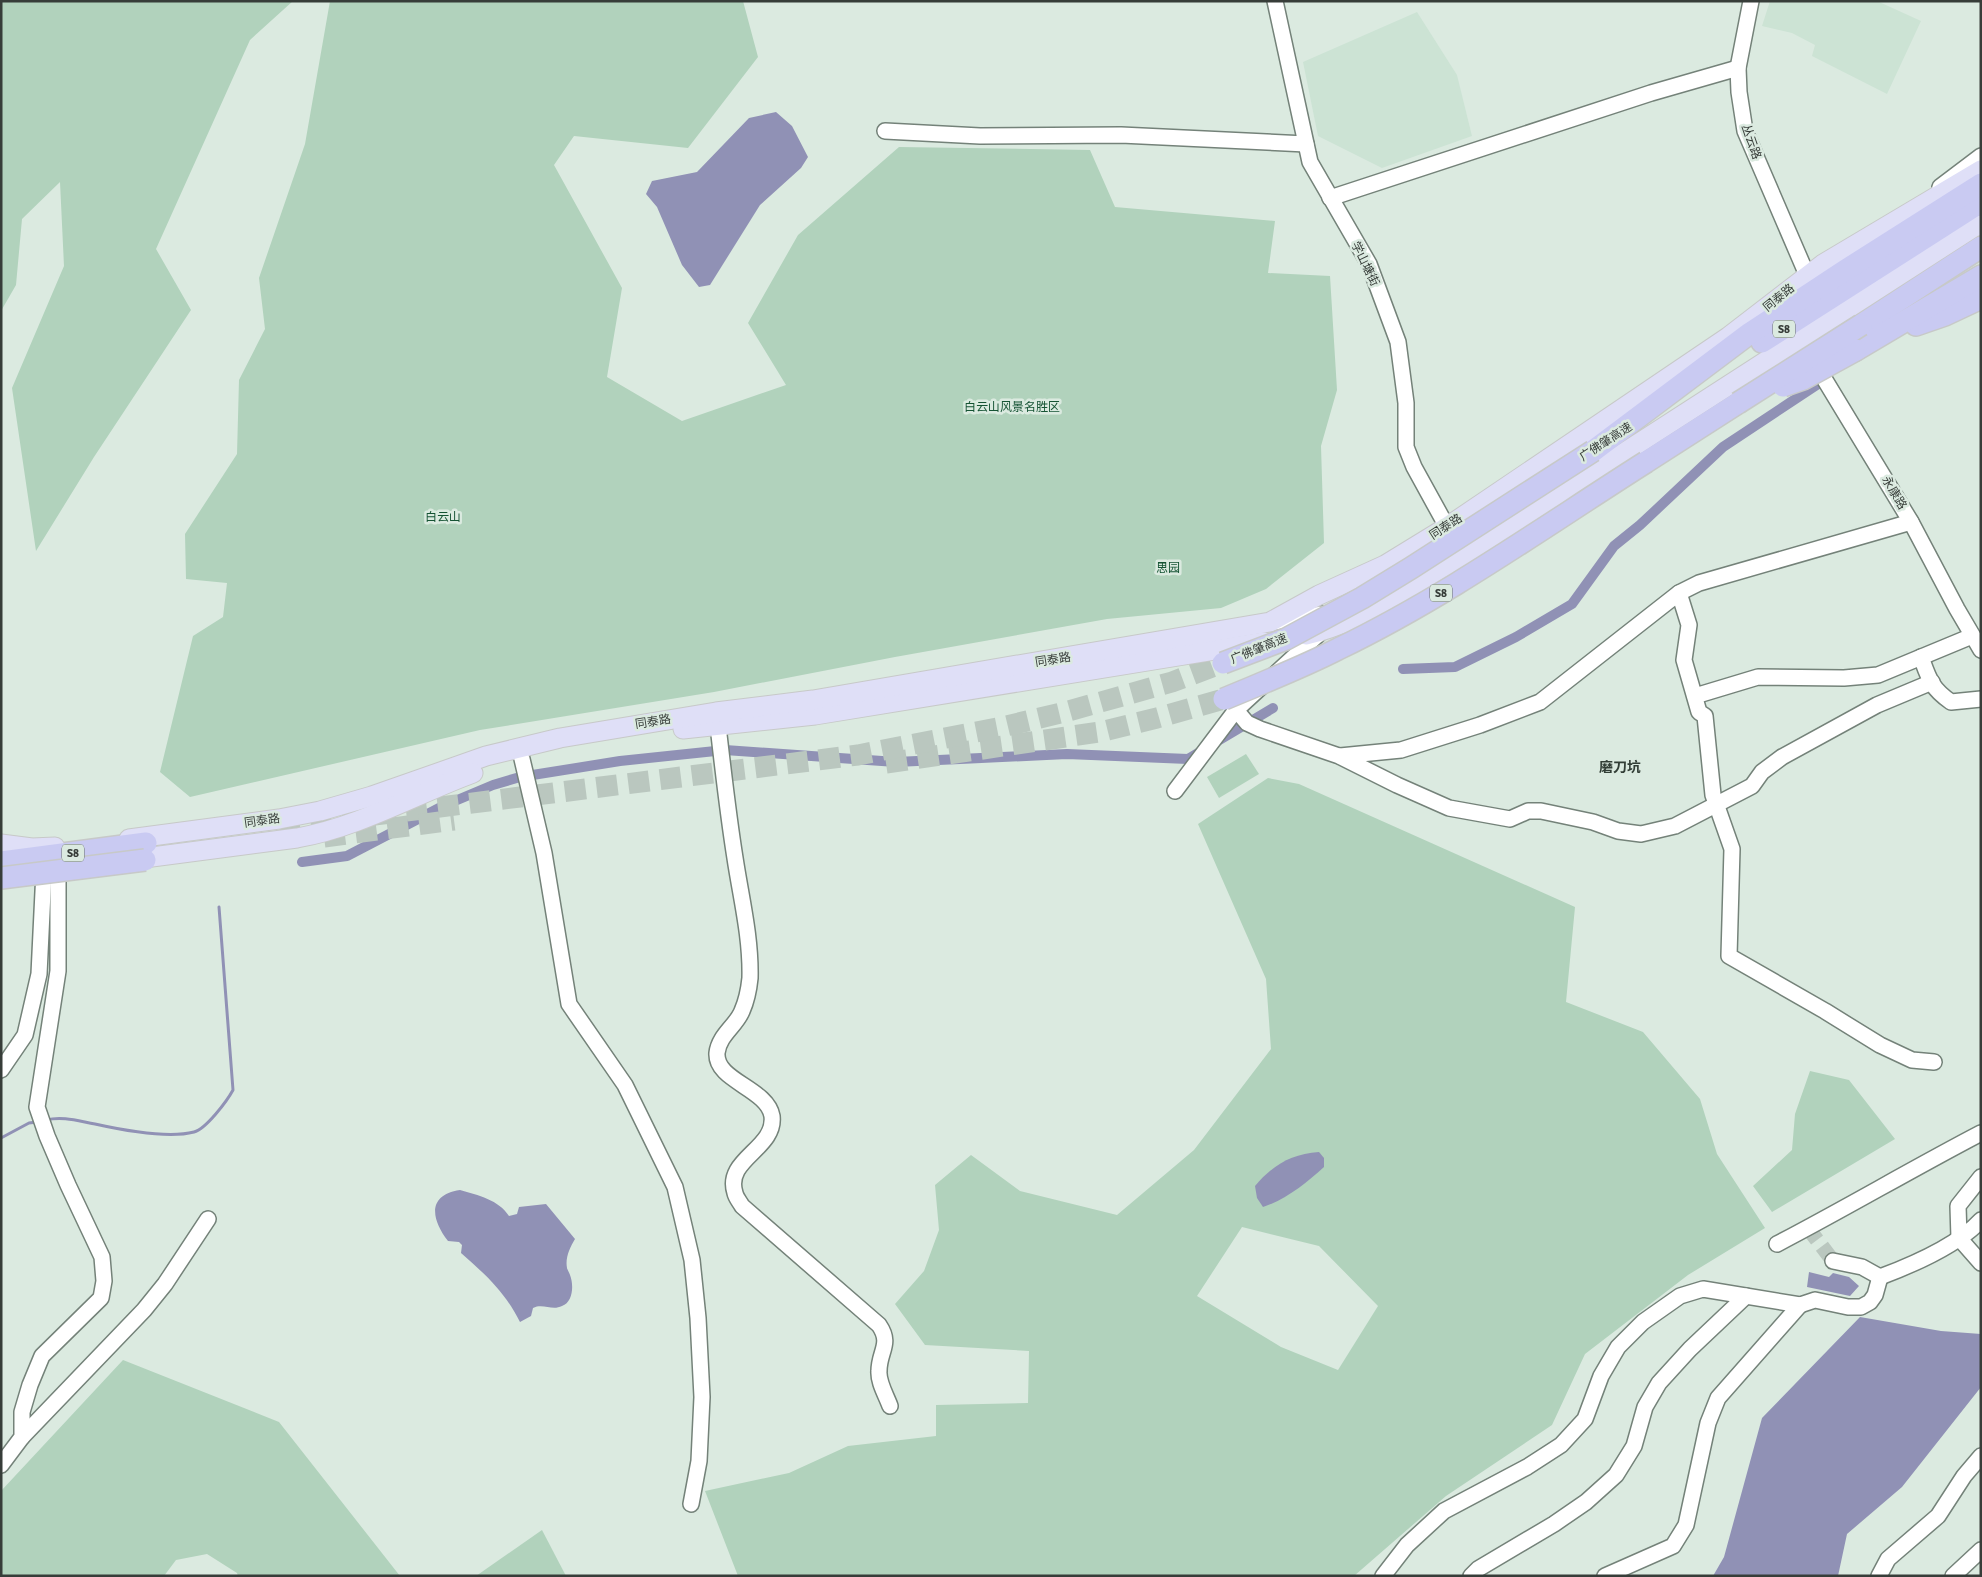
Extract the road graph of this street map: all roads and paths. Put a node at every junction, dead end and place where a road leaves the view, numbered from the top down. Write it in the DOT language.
graph roads {
  1 [pos="1275,1"];
  2 [pos="1751,1"];
  3 [pos="1738,68"];
  4 [pos="886,131"];
  5 [pos="1306,144"];
  6 [pos="1981,156"];
  7 [pos="1981,170"];
  8 [pos="1981,184"];
  9 [pos="1330,198"];
  10 [pos="1981,202"];
  11 [pos="1916,210"];
  12 [pos="1979,231"];
  13 [pos="1807,275"];
  14 [pos="1981,276"];
  15 [pos="1981,298"];
  16 [pos="1801,339"];
  17 [pos="1856,350"];
  18 [pos="1738,403"];
  19 [pos="1592,450"];
  20 [pos="1541,464"];
  21 [pos="1911,522"];
  22 [pos="1447,527"];
  23 [pos="1679,594"];
  24 [pos="1312,599"];
  25 [pos="1270,622"];
  26 [pos="1322,631"];
  27 [pos="1972,636"];
  28 [pos="1277,640"];
  29 [pos="1981,650"];
  30 [pos="1921,657"];
  31 [pos="1223,663"];
  32 [pos="1932,682"];
  33 [pos="1695,696"];
  34 [pos="1981,699"];
  35 [pos="1230,705"];
  36 [pos="718,726"];
  37 [pos="1339,756"];
  38 [pos="522,759"];
  39 [pos="1176,791"];
  40 [pos="1715,804"];
  41 [pos="1,844"];
  42 [pos="1,864"];
  43 [pos="51,870"];
  44 [pos="1,878"];
  45 [pos="1934,1062"];
  46 [pos="1,1070"];
  47 [pos="1981,1133"];
  48 [pos="1981,1176"];
  49 [pos="208,1219"];
  50 [pos="1981,1220"];
  51 [pos="1959,1238"];
  52 [pos="1777,1244"];
  53 [pos="1833,1261"];
  54 [pos="1981,1263"];
  55 [pos="1880,1277"];
  56 [pos="1746,1296"];
  57 [pos="1800,1305"];
  58 [pos="890,1406"];
  59 [pos="22,1437"];
  60 [pos="1981,1456"];
  61 [pos="1,1465"];
  62 [pos="691,1504"];
  63 [pos="1981,1550"];
  64 [pos="1383,1576"];
  65 [pos="1471,1576"];
  66 [pos="1605,1576"];
  67 [pos="1879,1576"];
  68 [pos="1953,1576"];
  1 -- 5 [label="street, 学山塘街"];
  2 -- 3 [label="street, 丛云路"];
  3 -- 9 [label="street"];
  3 -- 13 [label="street, 丛云路"];
  4 -- 5 [label="street"];
  5 -- 9 [label="street, 学山塘街"];
  6 -- 11 [label="street, 同泰路"];
  7 -- 11 [label="main road"];
  8 -- 19 [label="highway"];
  9 -- 22 [label="street, 学山塘街"];
  10 -- 19 [label="highway, 广佛肇高速 / S8"];
  11 -- 13 [label="main road, 同泰路"];
  12 -- 16 [label="main road, 同泰路"];
  12 -- 18 [label="highway, S8, bridge"];
  13 -- 20 [label="main road, 同泰路"];
  14 -- 17 [label="highway"];
  15 -- 17 [label="highway"];
  16 -- 21 [label="street, 永康路"];
  16 -- 26 [label="main road, 同泰路"];
  17 -- 18 [label="highway, bridge"];
  18 -- 35 [label="highway, S8, bridge"];
  19 -- 28 [label="highway, 广佛肇高速 / S8, bridge"];
  20 -- 22 [label="main road, 同泰路"];
  20 -- 25 [label="street"];
  21 -- 23 [label="street"];
  21 -- 27 [label="street, 永康路"];
  22 -- 24 [label="main road, 同泰路"];
  23 -- 33 [label="street"];
  23 -- 37 [label="street"];
  24 -- 25 [label="main road, 同泰路"];
  24 -- 26 [label="main road"];
  25 -- 28 [label="street"];
  25 -- 41 [label="main road, 同泰路"];
  26 -- 28 [label="main road, 同泰路"];
  26 -- 35 [label="street"];
  27 -- 29 [label="street, 永康路"];
  27 -- 30 [label="street"];
  28 -- 31 [label="highway, 广佛肇高速 / S8, bridge"];
  28 -- 36 [label="main road, 同泰路"];
  30 -- 32 [label="street"];
  30 -- 33 [label="street"];
  32 -- 34 [label="street"];
  32 -- 40 [label="street"];
  33 -- 40 [label="street"];
  35 -- 37 [label="street"];
  35 -- 39 [label="street"];
  36 -- 38 [label="main road, 同泰路"];
  36 -- 58 [label="street"];
  37 -- 40 [label="street"];
  38 -- 43 [label="main road, 同泰路"];
  38 -- 62 [label="street"];
  40 -- 45 [label="street"];
  42 -- 43 [label="main road, 同泰路"];
  42 -- 44 [label="highway, S8, bridge"];
  43 -- 46 [label="street"];
  43 -- 59 [label="street"];
  47 -- 52 [label="street"];
  48 -- 51 [label="street"];
  49 -- 59 [label="street"];
  50 -- 51 [label="street"];
  51 -- 54 [label="street"];
  51 -- 55 [label="street"];
  53 -- 55 [label="street"];
  55 -- 57 [label="street"];
  56 -- 57 [label="street"];
  56 -- 64 [label="street"];
  56 -- 65 [label="street"];
  57 -- 66 [label="street"];
  59 -- 61 [label="street"];
  60 -- 67 [label="street"];
  63 -- 68 [label="street"];
}
